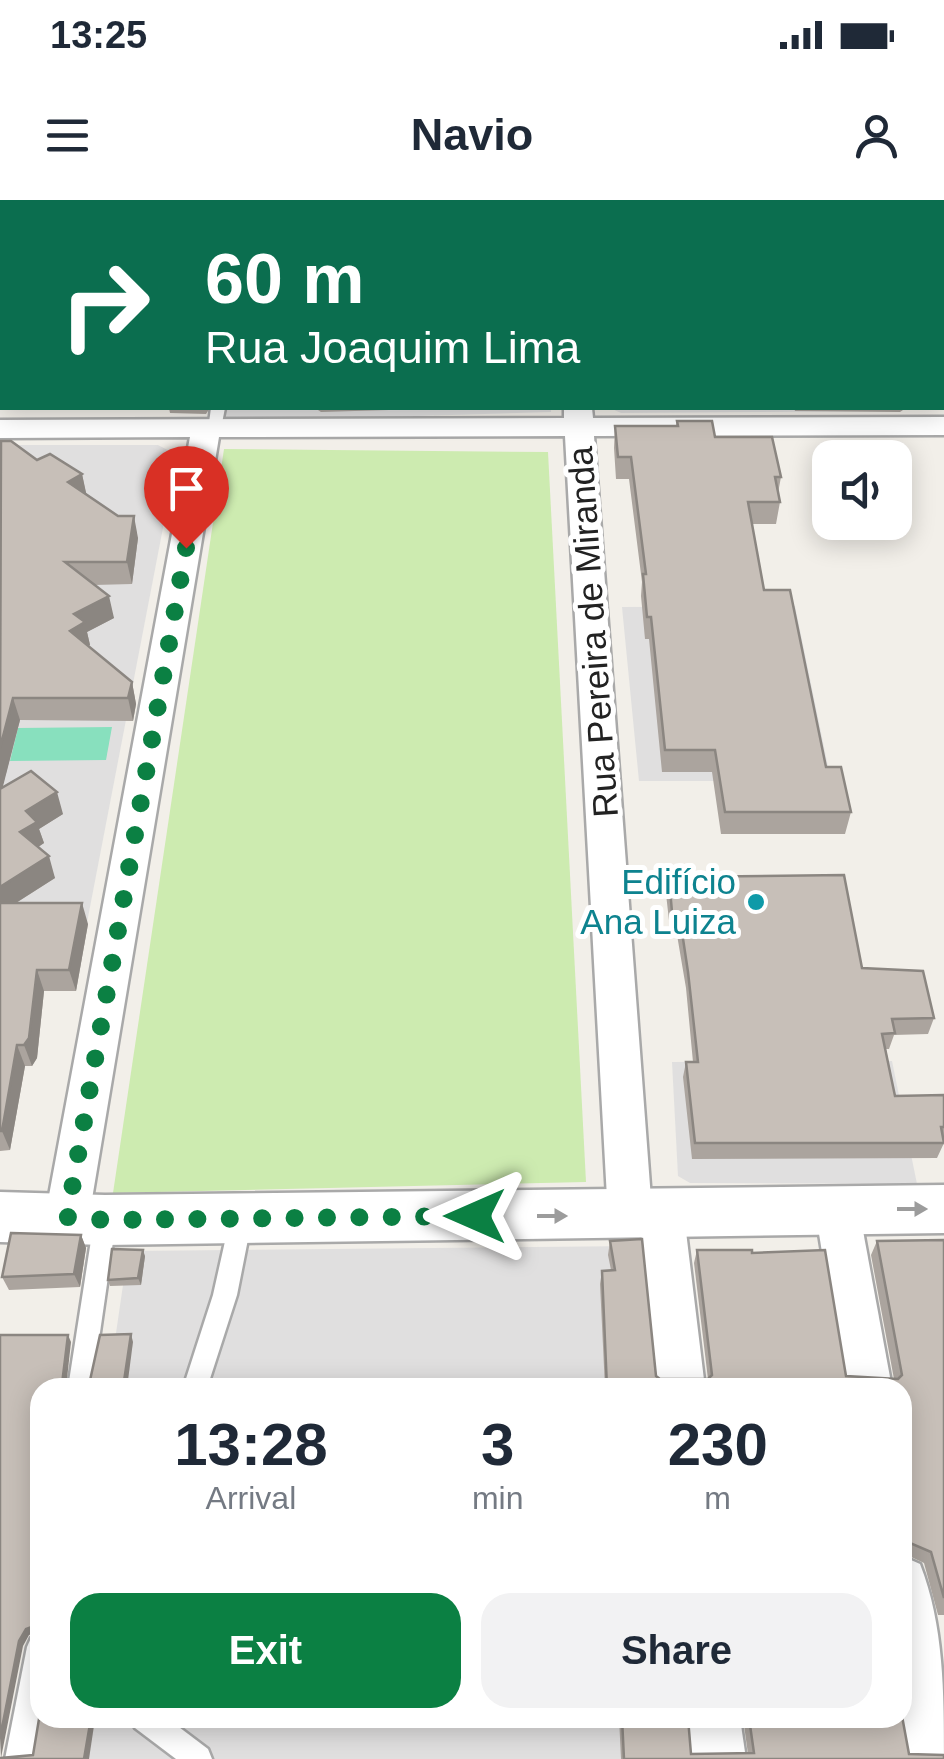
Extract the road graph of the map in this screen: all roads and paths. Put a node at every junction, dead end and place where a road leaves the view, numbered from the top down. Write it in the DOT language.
graph roads {
  1 [pos="578,417"];
  2 [pos="213,422"];
  3 [pos="944,426"];
  4 [pos="0,429"];
  5 [pos="836,1209"];
  6 [pos="944,1210"];
  7 [pos="646,1216"];
  8 [pos="0,1217"];
  9 [pos="241,1217"];
  10 [pos="86,1219"];
  11 [pos="80,1378"];
  12 [pos="197,1378"];
  13 [pos="679,1378"];
  14 [pos="866,1378"];
  15 [pos="912,1633"];
  16 [pos="922,1684"];
  17 [pos="30,1701"];
  18 [pos="158,1728"];
  19 [pos="714,1728"];
  20 [pos="19,1759"];
  21 [pos="198,1759"];
  22 [pos="718,1759"];
  23 [pos="932,1759"];
  1 -- 2 [label="street"];
  1 -- 3 [label="street"];
  1 -- 7 [label="street, Rua Pereira de Miranda"];
  2 -- 4 [label="street"];
  2 -- 10 [label="street"];
  5 -- 6 [label="street, one-way"];
  5 -- 7 [label="street"];
  5 -- 14 [label="street"];
  9 -- 7 [label="street, one-way"];
  7 -- 13 [label="street, Rua Pereira de Miranda"];
  8 -- 10 [label="street"];
  9 -- 10 [label="street"];
  9 -- 12 [label="lane"];
  10 -- 11 [label="lane"];
  15 -- 16 [label="street"];
  16 -- 23 [label="street"];
  17 -- 20 [label="lane"];
  18 -- 21 [label="lane"];
  19 -- 22 [label="street"];
}
